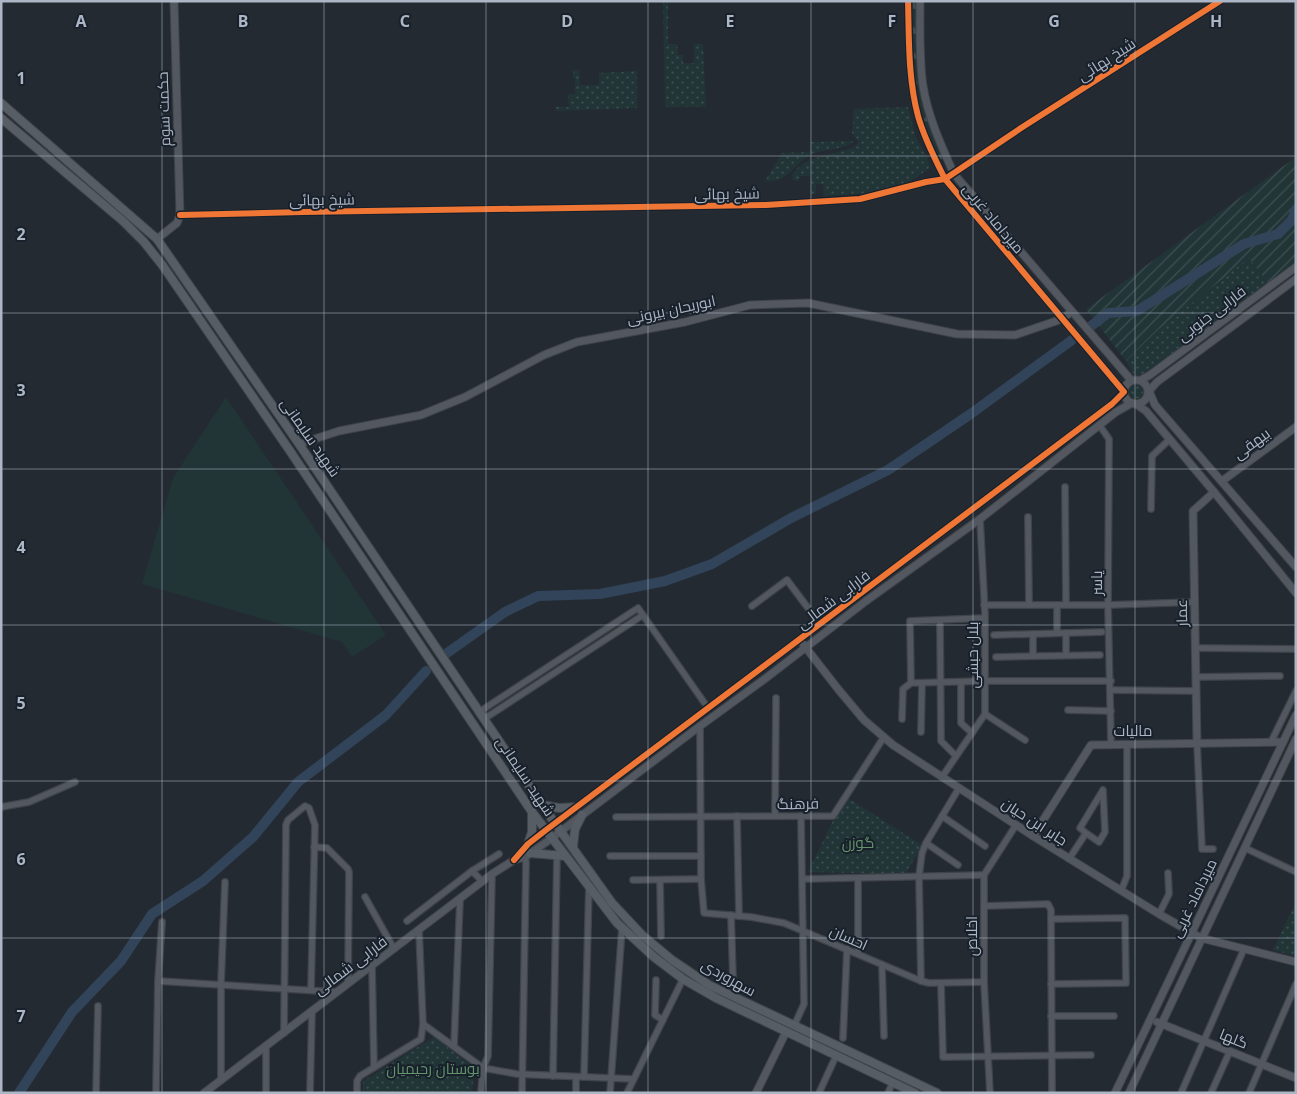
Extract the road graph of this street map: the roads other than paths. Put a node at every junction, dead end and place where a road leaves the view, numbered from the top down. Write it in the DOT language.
graph roads {
  1 [pos="174,1"];
  2 [pos="908,1"];
  3 [pos="920,1"];
  4 [pos="1220,1"];
  5 [pos="1,103"];
  6 [pos="1,118"];
  7 [pos="954,174"];
  8 [pos="945,179"];
  9 [pos="180,216"];
  10 [pos="157,238"];
  11 [pos="1296,267"];
  12 [pos="1296,279"];
  13 [pos="1071,312"];
  14 [pos="1062,318"];
  15 [pos="1131,380"];
  16 [pos="1141,380"];
  17 [pos="1124,392"];
  18 [pos="1149,392"];
  19 [pos="1134,404"];
  20 [pos="1100,426"];
  21 [pos="1296,427"];
  22 [pos="1170,439"];
  23 [pos="299,444"];
  24 [pos="1222,482"];
  25 [pos="1066,487"];
  26 [pos="1214,492"];
  27 [pos="1151,509"];
  28 [pos="1028,517"];
  29 [pos="980,519"];
  30 [pos="1296,567"];
  31 [pos="1296,593"];
  32 [pos="1194,602"];
  33 [pos="984,605"];
  34 [pos="1029,605"];
  35 [pos="1057,605"];
  36 [pos="1066,605"];
  37 [pos="1108,605"];
  38 [pos="752,606"];
  39 [pos="644,615"];
  40 [pos="985,618"];
  41 [pos="940,620"];
  42 [pos="820,624"];
  43 [pos="1102,632"];
  44 [pos="1057,633"];
  45 [pos="1066,633"];
  46 [pos="1033,634"];
  47 [pos="994,635"];
  48 [pos="799,640"];
  49 [pos="805,647"];
  50 [pos="1195,648"];
  51 [pos="1296,649"];
  52 [pos="1066,654"];
  53 [pos="1100,654"];
  54 [pos="996,656"];
  55 [pos="1033,656"];
  56 [pos="539,673"];
  57 [pos="1280,676"];
  58 [pos="1196,677"];
  59 [pos="544,680"];
  60 [pos="985,681"];
  61 [pos="1111,681"];
  62 [pos="941,682"];
  63 [pos="961,682"];
  64 [pos="911,683"];
  65 [pos="922,683"];
  66 [pos="1111,690"];
  67 [pos="1196,691"];
  68 [pos="1296,691"];
  69 [pos="776,698"];
  70 [pos="490,705"];
  71 [pos="708,708"];
  72 [pos="1068,710"];
  73 [pos="1111,710"];
  74 [pos="479,712"];
  75 [pos="495,712"];
  76 [pos="985,714"];
  77 [pos="1296,715"];
  78 [pos="484,719"];
  79 [pos="902,719"];
  80 [pos="700,726"];
  81 [pos="921,732"];
  82 [pos="972,733"];
  83 [pos="884,737"];
  84 [pos="1296,738"];
  85 [pos="1025,740"];
  86 [pos="1271,742"];
  87 [pos="1283,742"];
  88 [pos="1111,743"];
  89 [pos="1197,743"];
  90 [pos="1127,744"];
  91 [pos="956,756"];
  92 [pos="942,777"];
  93 [pos="75,782"];
  94 [pos="959,788"];
  95 [pos="542,805"];
  96 [pos="580,805"];
  97 [pos="1,807"];
  98 [pos="532,812"];
  99 [pos="585,813"];
  100 [pos="701,816"];
  101 [pos="737,816"];
  102 [pos="775,816"];
  103 [pos="802,816"];
  104 [pos="942,816"];
  105 [pos="616,817"];
  106 [pos="555,823"];
  107 [pos="1016,825"];
  108 [pos="546,830"];
  109 [pos="561,831"];
  110 [pos="1086,833"];
  111 [pos="1033,836"];
  112 [pos="552,838"];
  113 [pos="926,843"];
  114 [pos="528,844"];
  115 [pos="985,846"];
  116 [pos="314,847"];
  117 [pos="573,847"];
  118 [pos="1245,848"];
  119 [pos="1213,849"];
  120 [pos="499,854"];
  121 [pos="527,855"];
  122 [pos="561,855"];
  123 [pos="610,856"];
  124 [pos="701,856"];
  125 [pos="1069,859"];
  126 [pos="514,860"];
  127 [pos="958,864"];
  128 [pos="472,871"];
  129 [pos="1296,872"];
  130 [pos="1168,873"];
  131 [pos="492,874"];
  132 [pos="984,875"];
  133 [pos="919,876"];
  134 [pos="858,878"];
  135 [pos="701,879"];
  136 [pos="803,879"];
  137 [pos="633,880"];
  138 [pos="660,880"];
  139 [pos="482,881"];
  140 [pos="224,882"];
  141 [pos="588,885"];
  142 [pos="1121,891"];
  143 [pos="365,897"];
  144 [pos="460,899"];
  145 [pos="984,906"];
  146 [pos="1159,914"];
  147 [pos="730,915"];
  148 [pos="739,916"];
  149 [pos="1051,919"];
  150 [pos="407,921"];
  151 [pos="162,922"];
  152 [pos="622,928"];
  153 [pos="419,930"];
  154 [pos="804,931"];
  155 [pos="1191,932"];
  156 [pos="661,936"];
  157 [pos="1200,938"];
  158 [pos="394,949"];
  159 [pos="847,949"];
  160 [pos="1244,949"];
  161 [pos="858,954"];
  162 [pos="1296,962"];
  163 [pos="372,966"];
  164 [pos="882,966"];
  165 [pos="683,979"];
  166 [pos="733,979"];
  167 [pos="656,980"];
  168 [pos="158,981"];
  169 [pos="920,981"];
  170 [pos="942,982"];
  171 [pos="984,982"];
  172 [pos="348,983"];
  173 [pos="221,984"];
  174 [pos="1051,984"];
  175 [pos="1296,984"];
  176 [pos="285,988"];
  177 [pos="311,990"];
  178 [pos="337,992"];
  179 [pos="98,1006"];
  180 [pos="312,1012"];
  181 [pos="1051,1016"];
  182 [pos="1114,1016"];
  183 [pos="1150,1019"];
  184 [pos="663,1020"];
  185 [pos="1161,1023"];
  186 [pos="424,1024"];
  187 [pos="794,1026"];
  188 [pos="786,1032"];
  189 [pos="284,1033"];
  190 [pos="884,1036"];
  191 [pos="843,1038"];
  192 [pos="1204,1040"];
  193 [pos="266,1046"];
  194 [pos="454,1046"];
  195 [pos="1230,1051"];
  196 [pos="1052,1055"];
  197 [pos="1091,1055"];
  198 [pos="836,1056"];
  199 [pos="987,1057"];
  200 [pos="1262,1064"];
  201 [pos="374,1067"];
  202 [pos="483,1068"];
  203 [pos="522,1074"];
  204 [pos="553,1076"];
  205 [pos="576,1077"];
  206 [pos="584,1077"];
  207 [pos="611,1078"];
  208 [pos="1296,1078"];
  209 [pos="633,1079"];
  210 [pos="221,1080"];
  211 [pos="893,1082"];
  212 [pos="212,1090"];
  213 [pos="96,1093"];
  214 [pos="156,1093"];
  215 [pos="204,1093"];
  216 [pos="266,1093"];
  217 [pos="310,1093"];
  218 [pos="357,1093"];
  219 [pos="481,1093"];
  220 [pos="522,1093"];
  221 [pos="576,1093"];
  222 [pos="610,1093"];
  223 [pos="627,1093"];
  224 [pos="756,1093"];
  225 [pos="820,1093"];
  226 [pos="888,1093"];
  227 [pos="915,1093"];
  228 [pos="938,1093"];
  229 [pos="990,1093"];
  230 [pos="1052,1093"];
  231 [pos="1115,1093"];
  232 [pos="1129,1093"];
  233 [pos="1181,1093"];
  234 [pos="1211,1093"];
  235 [pos="1249,1093"];
  1 -- 9 [label="street, حکمت سوم"];
  2 -- 8 [label="street, میرداماد غربی"];
  3 -- 7 [label="street, میرداماد غربی"];
  4 -- 7 [label="street, شیخ بهائی"];
  5 -- 10 [label="main road, شهید سلیمانی"];
  6 -- 98 [label="main road, شهید سلیمانی"];
  7 -- 8 [label="street, شیخ بهائی"];
  7 -- 13 [label="street, میرداماد غربی"];
  8 -- 9 [label="street, شیخ بهائی"];
  8 -- 14 [label="street, میرداماد غربی"];
  9 -- 10 [label="street"];
  10 -- 23 [label="main road, شهید سلیمانی"];
  11 -- 16 [label="street, فارابی جنوبی"];
  12 -- 18 [label="street, فارابی جنوبی"];
  13 -- 14 [label="street, ابوریحان بیرونی"];
  13 -- 15 [label="street, میرداماد غربی"];
  14 -- 17 [label="street, میرداماد غربی"];
  14 -- 23 [label="street, ابوریحان بیرونی"];
  15 -- 16 [label="street"];
  15 -- 17 [label="street"];
  16 -- 18 [label="street"];
  17 -- 19 [label="street"];
  17 -- 42 [label="street, فارابی شمالی"];
  18 -- 19 [label="street"];
  18 -- 24 [label="street"];
  19 -- 20 [label="street, فارابی شمالی"];
  19 -- 22 [label="street"];
  20 -- 29 [label="street, فارابی شمالی"];
  20 -- 37 [label="street, یاسر"];
  21 -- 24 [label="street, بیهقی"];
  22 -- 26 [label="street"];
  22 -- 27 [label="street"];
  23 -- 74 [label="main road, شهید سلیمانی"];
  24 -- 30 [label="street"];
  25 -- 36 [label="street"];
  26 -- 31 [label="street"];
  26 -- 32 [label="street, عمار"];
  28 -- 34 [label="street"];
  29 -- 33 [label="street, بلال حبشی"];
  29 -- 49 [label="street, فارابی شمالی"];
  32 -- 37 [label="street"];
  32 -- 50 [label="street, عمار"];
  33 -- 34 [label="street"];
  33 -- 40 [label="street, بلال حبشی"];
  34 -- 35 [label="street"];
  35 -- 36 [label="street"];
  35 -- 44 [label="street"];
  36 -- 37 [label="street"];
  37 -- 61 [label="street, یاسر"];
  38 -- 42 [label="street"];
  39 -- 56 [label="street"];
  39 -- 59 [label="street"];
  39 -- 71 [label="street"];
  40 -- 41 [label="street"];
  40 -- 60 [label="street, بلال حبشی"];
  41 -- 62 [label="street"];
  41 -- 64 [label="street"];
  42 -- 48 [label="street, فارابی شمالی"];
  43 -- 45 [label="street"];
  44 -- 45 [label="street"];
  44 -- 46 [label="street"];
  45 -- 52 [label="street"];
  46 -- 47 [label="street"];
  46 -- 55 [label="street"];
  48 -- 49 [label="street, جابر ابن حیان"];
  48 -- 71 [label="street, فارابی شمالی"];
  49 -- 80 [label="street, فارابی شمالی"];
  49 -- 83 [label="street, جابر ابن حیان"];
  50 -- 51 [label="street"];
  50 -- 58 [label="street, عمار"];
  52 -- 53 [label="street"];
  52 -- 55 [label="street"];
  54 -- 55 [label="street"];
  56 -- 59 [label="street"];
  56 -- 70 [label="street"];
  57 -- 58 [label="street"];
  58 -- 67 [label="street, عمار"];
  59 -- 75 [label="street"];
  60 -- 61 [label="street"];
  60 -- 63 [label="street"];
  60 -- 76 [label="street, بلال حبشی"];
  61 -- 66 [label="street, یاسر"];
  62 -- 63 [label="street"];
  62 -- 65 [label="street"];
  62 -- 91 [label="street"];
  63 -- 82 [label="street"];
  64 -- 65 [label="street"];
  64 -- 79 [label="street"];
  65 -- 81 [label="street"];
  66 -- 67 [label="street"];
  66 -- 73 [label="street, یاسر"];
  67 -- 89 [label="street, عمار"];
  68 -- 86 [label="street"];
  69 -- 102 [label="street"];
  70 -- 74 [label="street"];
  70 -- 75 [label="street"];
  71 -- 96 [label="street, فارابی شمالی"];
  72 -- 73 [label="street"];
  73 -- 88 [label="street, یاسر"];
  74 -- 78 [label="main road, شهید سلیمانی"];
  75 -- 78 [label="street"];
  76 -- 82 [label="street"];
  76 -- 85 [label="street"];
  77 -- 87 [label="street, میرداماد غربی"];
  78 -- 95 [label="main road, شهید سلیمانی"];
  80 -- 99 [label="street, فارابی شمالی"];
  80 -- 100 [label="street"];
  82 -- 91 [label="street"];
  83 -- 92 [label="street, جابر ابن حیان"];
  83 -- 103 [label="street, فرهنگ"];
  84 -- 118 [label="street, میرداماد غربی"];
  86 -- 87 [label="street, مالیات"];
  86 -- 89 [label="street, مالیات"];
  87 -- 155 [label="street, میرداماد غربی"];
  88 -- 90 [label="street, مالیات"];
  88 -- 111 [label="street, مالیات"];
  89 -- 90 [label="street, مالیات"];
  89 -- 119 [label="street"];
  90 -- 142 [label="street"];
  91 -- 92 [label="street"];
  92 -- 94 [label="street, جابر ابن حیان"];
  93 -- 97 [label="street"];
  94 -- 104 [label="street"];
  94 -- 107 [label="street, جابر ابن حیان"];
  95 -- 96 [label="main road"];
  95 -- 106 [label="main road, شهید سلیمانی"];
  96 -- 99 [label="street"];
  96 -- 106 [label="street, فارابی شمالی"];
  98 -- 108 [label="main road, شهید سلیمانی"];
  98 -- 114 [label="main road"];
  99 -- 109 [label="street, فارابی شمالی"];
  99 -- 117 [label="main road"];
  100 -- 101 [label="street, فرهنگ"];
  100 -- 105 [label="street, فرهنگ"];
  100 -- 124 [label="street"];
  101 -- 102 [label="street, فرهنگ"];
  101 -- 148 [label="street"];
  102 -- 103 [label="street, فرهنگ"];
  103 -- 136 [label="street"];
  104 -- 113 [label="street"];
  104 -- 115 [label="street"];
  106 -- 108 [label="street, فارابی شمالی"];
  106 -- 109 [label="main road, سهروردی"];
  107 -- 111 [label="street, جابر ابن حیان"];
  107 -- 132 [label="street"];
  108 -- 112 [label="main road, شهید سلیمانی"];
  108 -- 114 [label="street, فارابی شمالی"];
  109 -- 112 [label="street, فارابی شمالی"];
  109 -- 117 [label="main road, سهروردی"];
  110 -- 110 [label="street"];
  110 -- 125 [label="street"];
  111 -- 125 [label="street, جابر ابن حیان"];
  112 -- 121 [label="street, فارابی شمالی"];
  112 -- 122 [label="main road, سهروردی"];
  113 -- 127 [label="street"];
  113 -- 133 [label="street"];
  114 -- 126 [label="street, فارابی شمالی"];
  116 -- 172 [label="street"];
  116 -- 176 [label="street"];
  116 -- 177 [label="street"];
  117 -- 187 [label="main road, سهروردی"];
  118 -- 129 [label="street"];
  118 -- 157 [label="street, میرداماد غربی"];
  120 -- 128 [label="street"];
  121 -- 122 [label="main road"];
  121 -- 126 [label="street, فارابی شمالی"];
  121 -- 203 [label="street"];
  122 -- 141 [label="main road, سهروردی"];
  122 -- 204 [label="street"];
  123 -- 124 [label="street"];
  124 -- 135 [label="street"];
  125 -- 142 [label="street, جابر ابن حیان"];
  126 -- 131 [label="street, فارابی شمالی"];
  128 -- 139 [label="street"];
  128 -- 150 [label="street"];
  130 -- 146 [label="street"];
  131 -- 139 [label="street, فارابی شمالی"];
  131 -- 202 [label="street"];
  132 -- 133 [label="street"];
  132 -- 145 [label="street, اخلاص"];
  133 -- 134 [label="street"];
  133 -- 169 [label="street"];
  134 -- 136 [label="street"];
  134 -- 161 [label="street"];
  135 -- 138 [label="street"];
  135 -- 147 [label="street, احسان"];
  136 -- 154 [label="street"];
  137 -- 138 [label="street"];
  138 -- 156 [label="street"];
  139 -- 144 [label="street, فارابی شمالی"];
  140 -- 173 [label="street"];
  141 -- 152 [label="main road, سهروردی"];
  141 -- 206 [label="street"];
  142 -- 146 [label="street, جابر ابن حیان"];
  143 -- 158 [label="street"];
  144 -- 153 [label="street, فارابی شمالی"];
  144 -- 194 [label="street"];
  145 -- 149 [label="street"];
  145 -- 171 [label="street, اخلاص"];
  146 -- 155 [label="street, جابر ابن حیان"];
  147 -- 148 [label="street, احسان"];
  147 -- 166 [label="street"];
  148 -- 154 [label="street, احسان"];
  149 -- 174 [label="street"];
  149 -- 174 [label="street"];
  151 -- 168 [label="street"];
  152 -- 165 [label="main road, سهروردی"];
  152 -- 207 [label="street"];
  153 -- 158 [label="street, فارابی شمالی"];
  153 -- 186 [label="street"];
  154 -- 159 [label="street, احسان"];
  154 -- 187 [label="street"];
  155 -- 157 [label="street, جابر ابن حیان"];
  155 -- 183 [label="street, میرداماد غربی"];
  157 -- 160 [label="street, جابر ابن حیان"];
  157 -- 185 [label="street, میرداماد غربی"];
  158 -- 163 [label="street, فارابی شمالی"];
  159 -- 161 [label="street, احسان"];
  159 -- 191 [label="street"];
  160 -- 162 [label="street, جابر ابن حیان"];
  160 -- 192 [label="street"];
  161 -- 164 [label="street, احسان"];
  163 -- 172 [label="street, فارابی شمالی"];
  163 -- 201 [label="street"];
  164 -- 169 [label="street, احسان"];
  164 -- 190 [label="street"];
  165 -- 184 [label="street"];
  165 -- 188 [label="main road, سهروردی"];
  167 -- 184 [label="street"];
  168 -- 173 [label="street"];
  168 -- 214 [label="street"];
  169 -- 170 [label="street, احسان"];
  170 -- 171 [label="street, احسان"];
  170 -- 199 [label="street"];
  171 -- 199 [label="street, اخلاص"];
  172 -- 178 [label="street, فارابی شمالی"];
  173 -- 176 [label="street"];
  173 -- 210 [label="street"];
  174 -- 181 [label="street"];
  175 -- 200 [label="street"];
  176 -- 177 [label="street"];
  176 -- 189 [label="street"];
  177 -- 178 [label="street"];
  178 -- 180 [label="street, فارابی شمالی"];
  179 -- 213 [label="street"];
  180 -- 189 [label="street, فارابی شمالی"];
  180 -- 217 [label="street"];
  181 -- 182 [label="street"];
  181 -- 196 [label="street"];
  183 -- 185 [label="street, گلها"];
  183 -- 231 [label="street, میرداماد غربی"];
  184 -- 209 [label="street"];
  185 -- 192 [label="street, گلها"];
  185 -- 232 [label="street, میرداماد غربی"];
  186 -- 194 [label="street"];
  186 -- 201 [label="street"];
  187 -- 228 [label="main road, سهروردی"];
  188 -- 198 [label="main road, سهروردی"];
  188 -- 224 [label="street"];
  189 -- 193 [label="street, فارابی شمالی"];
  192 -- 195 [label="street, گلها"];
  192 -- 233 [label="street"];
  193 -- 210 [label="street, فارابی شمالی"];
  193 -- 216 [label="street"];
  194 -- 202 [label="street"];
  195 -- 200 [label="street, گلها"];
  195 -- 234 [label="street"];
  196 -- 197 [label="street"];
  196 -- 199 [label="street"];
  196 -- 230 [label="street"];
  198 -- 211 [label="main road, سهروردی"];
  198 -- 225 [label="street"];
  199 -- 229 [label="street, اخلاص"];
  200 -- 208 [label="street, گلها"];
  200 -- 235 [label="street"];
  201 -- 218 [label="street"];
  202 -- 203 [label="street"];
  202 -- 219 [label="street"];
  203 -- 204 [label="street"];
  203 -- 220 [label="street"];
  204 -- 205 [label="street"];
  205 -- 206 [label="street"];
  205 -- 221 [label="street"];
  206 -- 207 [label="street"];
  207 -- 209 [label="street"];
  207 -- 222 [label="street"];
  209 -- 223 [label="street"];
  210 -- 212 [label="street, فارابی شمالی"];
  211 -- 226 [label="street"];
  211 -- 227 [label="main road, سهروردی"];
  212 -- 215 [label="street, فارابی شمالی"];
}
